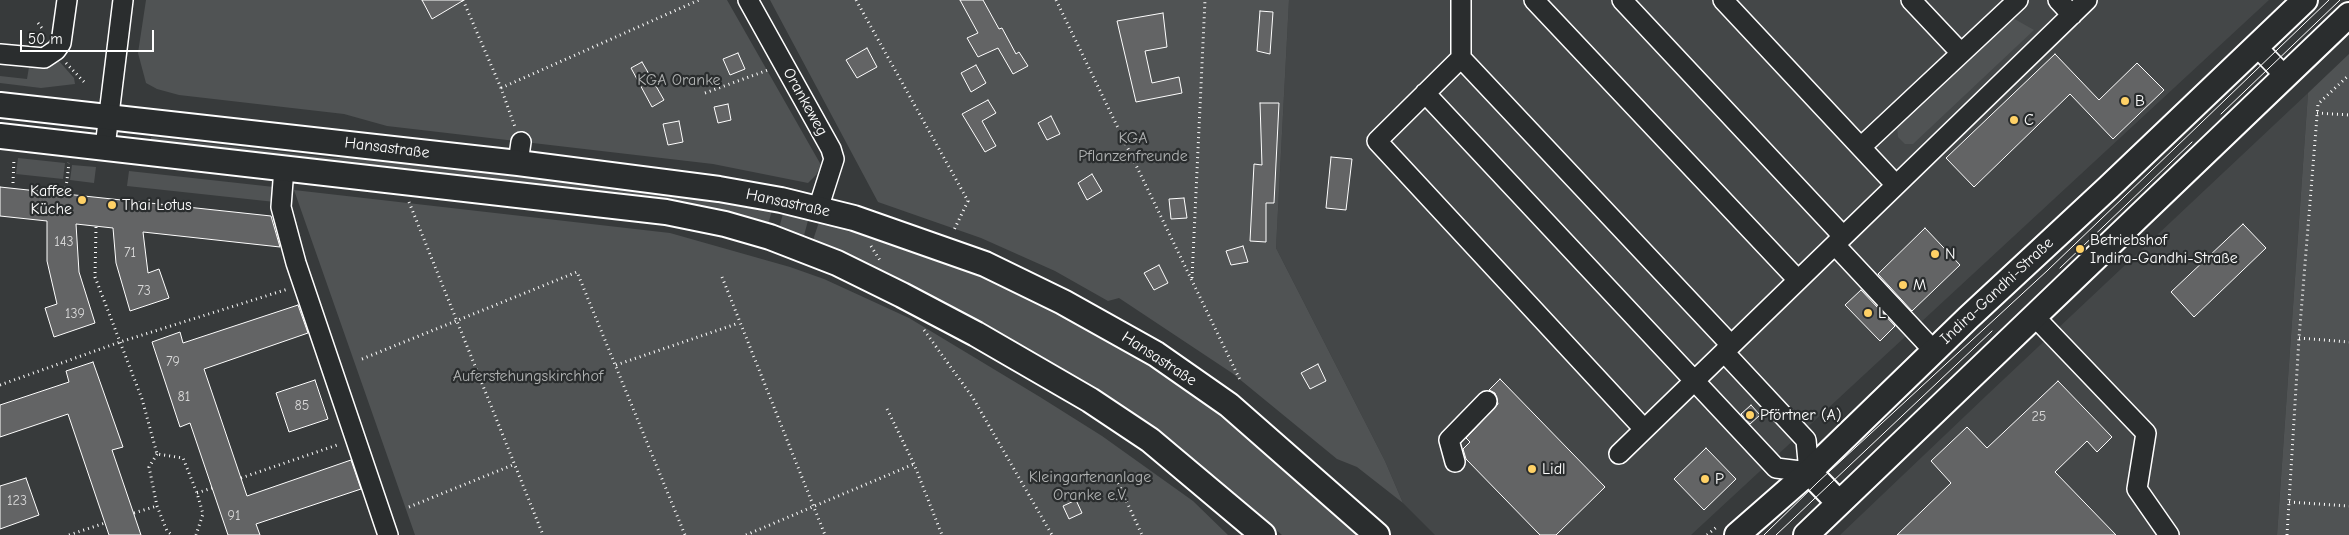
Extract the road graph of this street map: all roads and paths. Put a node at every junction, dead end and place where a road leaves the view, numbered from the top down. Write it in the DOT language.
graph roads {
  1 [pos="67,0"];
  2 [pos="123,0"];
  3 [pos="463,0"];
  4 [pos="699,0"];
  5 [pos="748,0"];
  6 [pos="856,0"];
  7 [pos="1056,0"];
  8 [pos="1205,0"];
  9 [pos="1461,0"];
  10 [pos="1534,0"];
  11 [pos="1622,0"];
  12 [pos="1723,0"];
  13 [pos="1911,0"];
  14 [pos="2018,0"];
  15 [pos="2058,0"];
  16 [pos="2087,0"];
  17 [pos="2305,0"];
  18 [pos="2072,14"];
  19 [pos="2349,15"];
  20 [pos="2256,46"];
  21 [pos="1961,53"];
  22 [pos="0,54"];
  23 [pos="1461,58"];
  24 [pos="770,69"];
  25 [pos="2349,75"];
  26 [pos="2285,76"];
  27 [pos="501,88"];
  28 [pos="705,92"];
  29 [pos="1425,93"];
  30 [pos="0,105"];
  31 [pos="2317,113"];
  32 [pos="2349,115"];
  33 [pos="108,117"];
  34 [pos="0,136"];
  35 [pos="105,147"];
  36 [pos="1861,147"];
  37 [pos="519,153"];
  38 [pos="14,155"];
  39 [pos="69,161"];
  40 [pos="284,168"];
  41 [pos="13,183"];
  42 [pos="1896,185"];
  43 [pos="66,188"];
  44 [pos="409,197"];
  45 [pos="818,209"];
  46 [pos="96,227"];
  47 [pos="955,227"];
  48 [pos="1839,240"];
  49 [pos="870,244"];
  50 [pos="722,277"];
  51 [pos="1192,278"];
  52 [pos="1798,280"];
  53 [pos="302,285"];
  54 [pos="886,287"];
  55 [pos="2034,316"];
  56 [pos="456,319"];
  57 [pos="739,323"];
  58 [pos="2299,338"];
  59 [pos="120,342"];
  60 [pos="931,342"];
  61 [pos="2349,342"];
  62 [pos="1727,349"];
  63 [pos="1934,351"];
  64 [pos="362,359"];
  65 [pos="616,365"];
  66 [pos="1240,380"];
  67 [pos="1693,382"];
  68 [pos="0,385"];
  69 [pos="1487,401"];
  70 [pos="887,409"];
  71 [pos="1644,430"];
  72 [pos="356,439"];
  73 [pos="157,454"];
  74 [pos="1619,454"];
  75 [pos="1455,462"];
  76 [pos="515,464"];
  77 [pos="914,464"];
  78 [pos="1809,472"];
  79 [pos="1114,474"];
  80 [pos="241,478"];
  81 [pos="212,488"];
  82 [pos="197,493"];
  83 [pos="2289,502"];
  84 [pos="1839,503"];
  85 [pos="156,506"];
  86 [pos="2349,506"];
  87 [pos="409,507"];
  88 [pos="814,507"];
  89 [pos="134,513"];
  90 [pos="105,523"];
  91 [pos="69,535"];
  92 [pos="172,535"];
  93 [pos="196,535"];
  94 [pos="388,535"];
  95 [pos="543,535"];
  96 [pos="685,535"];
  97 [pos="746,535"];
  98 [pos="826,535"];
  99 [pos="942,535"];
  100 [pos="1052,535"];
  101 [pos="1142,535"];
  102 [pos="1263,535"];
  103 [pos="1377,535"];
  104 [pos="1737,535"];
  105 [pos="1806,535"];
  106 [pos="2169,535"];
  107 [pos="2287,535"];
  1 -- 22 [label="street"];
  2 -- 33 [label="street"];
  3 -- 27 [label="path"];
  4 -- 27 [label="path"];
  5 -- 45 [label="street, Orankeweg"];
  6 -- 47 [label="path"];
  7 -- 51 [label="path"];
  8 -- 51 [label="path"];
  9 -- 23 [label="street"];
  10 -- 52 [label="street"];
  11 -- 48 [label="street"];
  12 -- 36 [label="street"];
  13 -- 21 [label="street"];
  14 -- 21 [label="street"];
  15 -- 18 [label="street"];
  16 -- 18 [label="street"];
  17 -- 20 [label="main road, Indira-Gandhi-Straße"];
  18 -- 42 [label="street"];
  19 -- 26 [label="main road"];
  20 -- 26 [label="street"];
  20 -- 63 [label="main road, Indira-Gandhi-Straße"];
  21 -- 36 [label="street"];
  23 -- 29 [label="street"];
  23 -- 62 [label="street"];
  24 -- 28 [label="path"];
  25 -- 31 [label="path"];
  26 -- 55 [label="main road"];
  27 -- 37 [label="path"];
  29 -- 67 [label="street"];
  29 -- 71 [label="street"];
  30 -- 33 [label="main road, Hansastraße"];
  31 -- 32 [label="path"];
  31 -- 58 [label="path"];
  33 -- 35 [label="street"];
  33 -- 37 [label="main road, Hansastraße"];
  34 -- 35 [label="main road, Hansastraße"];
  35 -- 40 [label="main road, Hansastraße"];
  36 -- 42 [label="street"];
  37 -- 45 [label="main road, Hansastraße"];
  38 -- 41 [label="path"];
  39 -- 43 [label="path"];
  40 -- 53 [label="street"];
  40 -- 54 [label="main road, Hansastraße"];
  42 -- 48 [label="street"];
  44 -- 56 [label="path"];
  45 -- 103 [label="main road, Hansastraße"];
  46 -- 59 [label="path"];
  48 -- 52 [label="street"];
  48 -- 63 [label="street"];
  49 -- 54 [label="path"];
  50 -- 57 [label="path"];
  51 -- 66 [label="path"];
  52 -- 62 [label="street"];
  53 -- 59 [label="path"];
  53 -- 72 [label="street"];
  54 -- 102 [label="main road, Hansastraße"];
  55 -- 84 [label="main road"];
  55 -- 106 [label="street"];
  56 -- 64 [label="path"];
  56 -- 65 [label="path"];
  56 -- 76 [label="path"];
  57 -- 65 [label="path"];
  57 -- 88 [label="path"];
  58 -- 61 [label="path"];
  58 -- 83 [label="path"];
  59 -- 68 [label="path"];
  59 -- 73 [label="path"];
  60 -- 100 [label="path"];
  62 -- 67 [label="street"];
  62 -- 78 [label="street"];
  63 -- 78 [label="main road, Indira-Gandhi-Straße"];
  65 -- 96 [label="path"];
  67 -- 71 [label="street"];
  67 -- 78 [label="street"];
  69 -- 75 [label="street"];
  70 -- 77 [label="path"];
  71 -- 74 [label="street"];
  72 -- 80 [label="path"];
  72 -- 94 [label="street"];
  73 -- 82 [label="path"];
  73 -- 85 [label="path"];
  76 -- 87 [label="path"];
  76 -- 95 [label="path"];
  77 -- 88 [label="path"];
  77 -- 99 [label="path"];
  78 -- 84 [label="main road"];
  78 -- 104 [label="main road, Indira-Gandhi-Straße"];
  79 -- 101 [label="path"];
  81 -- 82 [label="path"];
  82 -- 93 [label="path"];
  83 -- 86 [label="path"];
  83 -- 107 [label="path"];
  84 -- 105 [label="main road"];
  85 -- 89 [label="path"];
  85 -- 92 [label="path"];
  88 -- 97 [label="path"];
  88 -- 98 [label="path"];
  90 -- 91 [label="path"];
}
